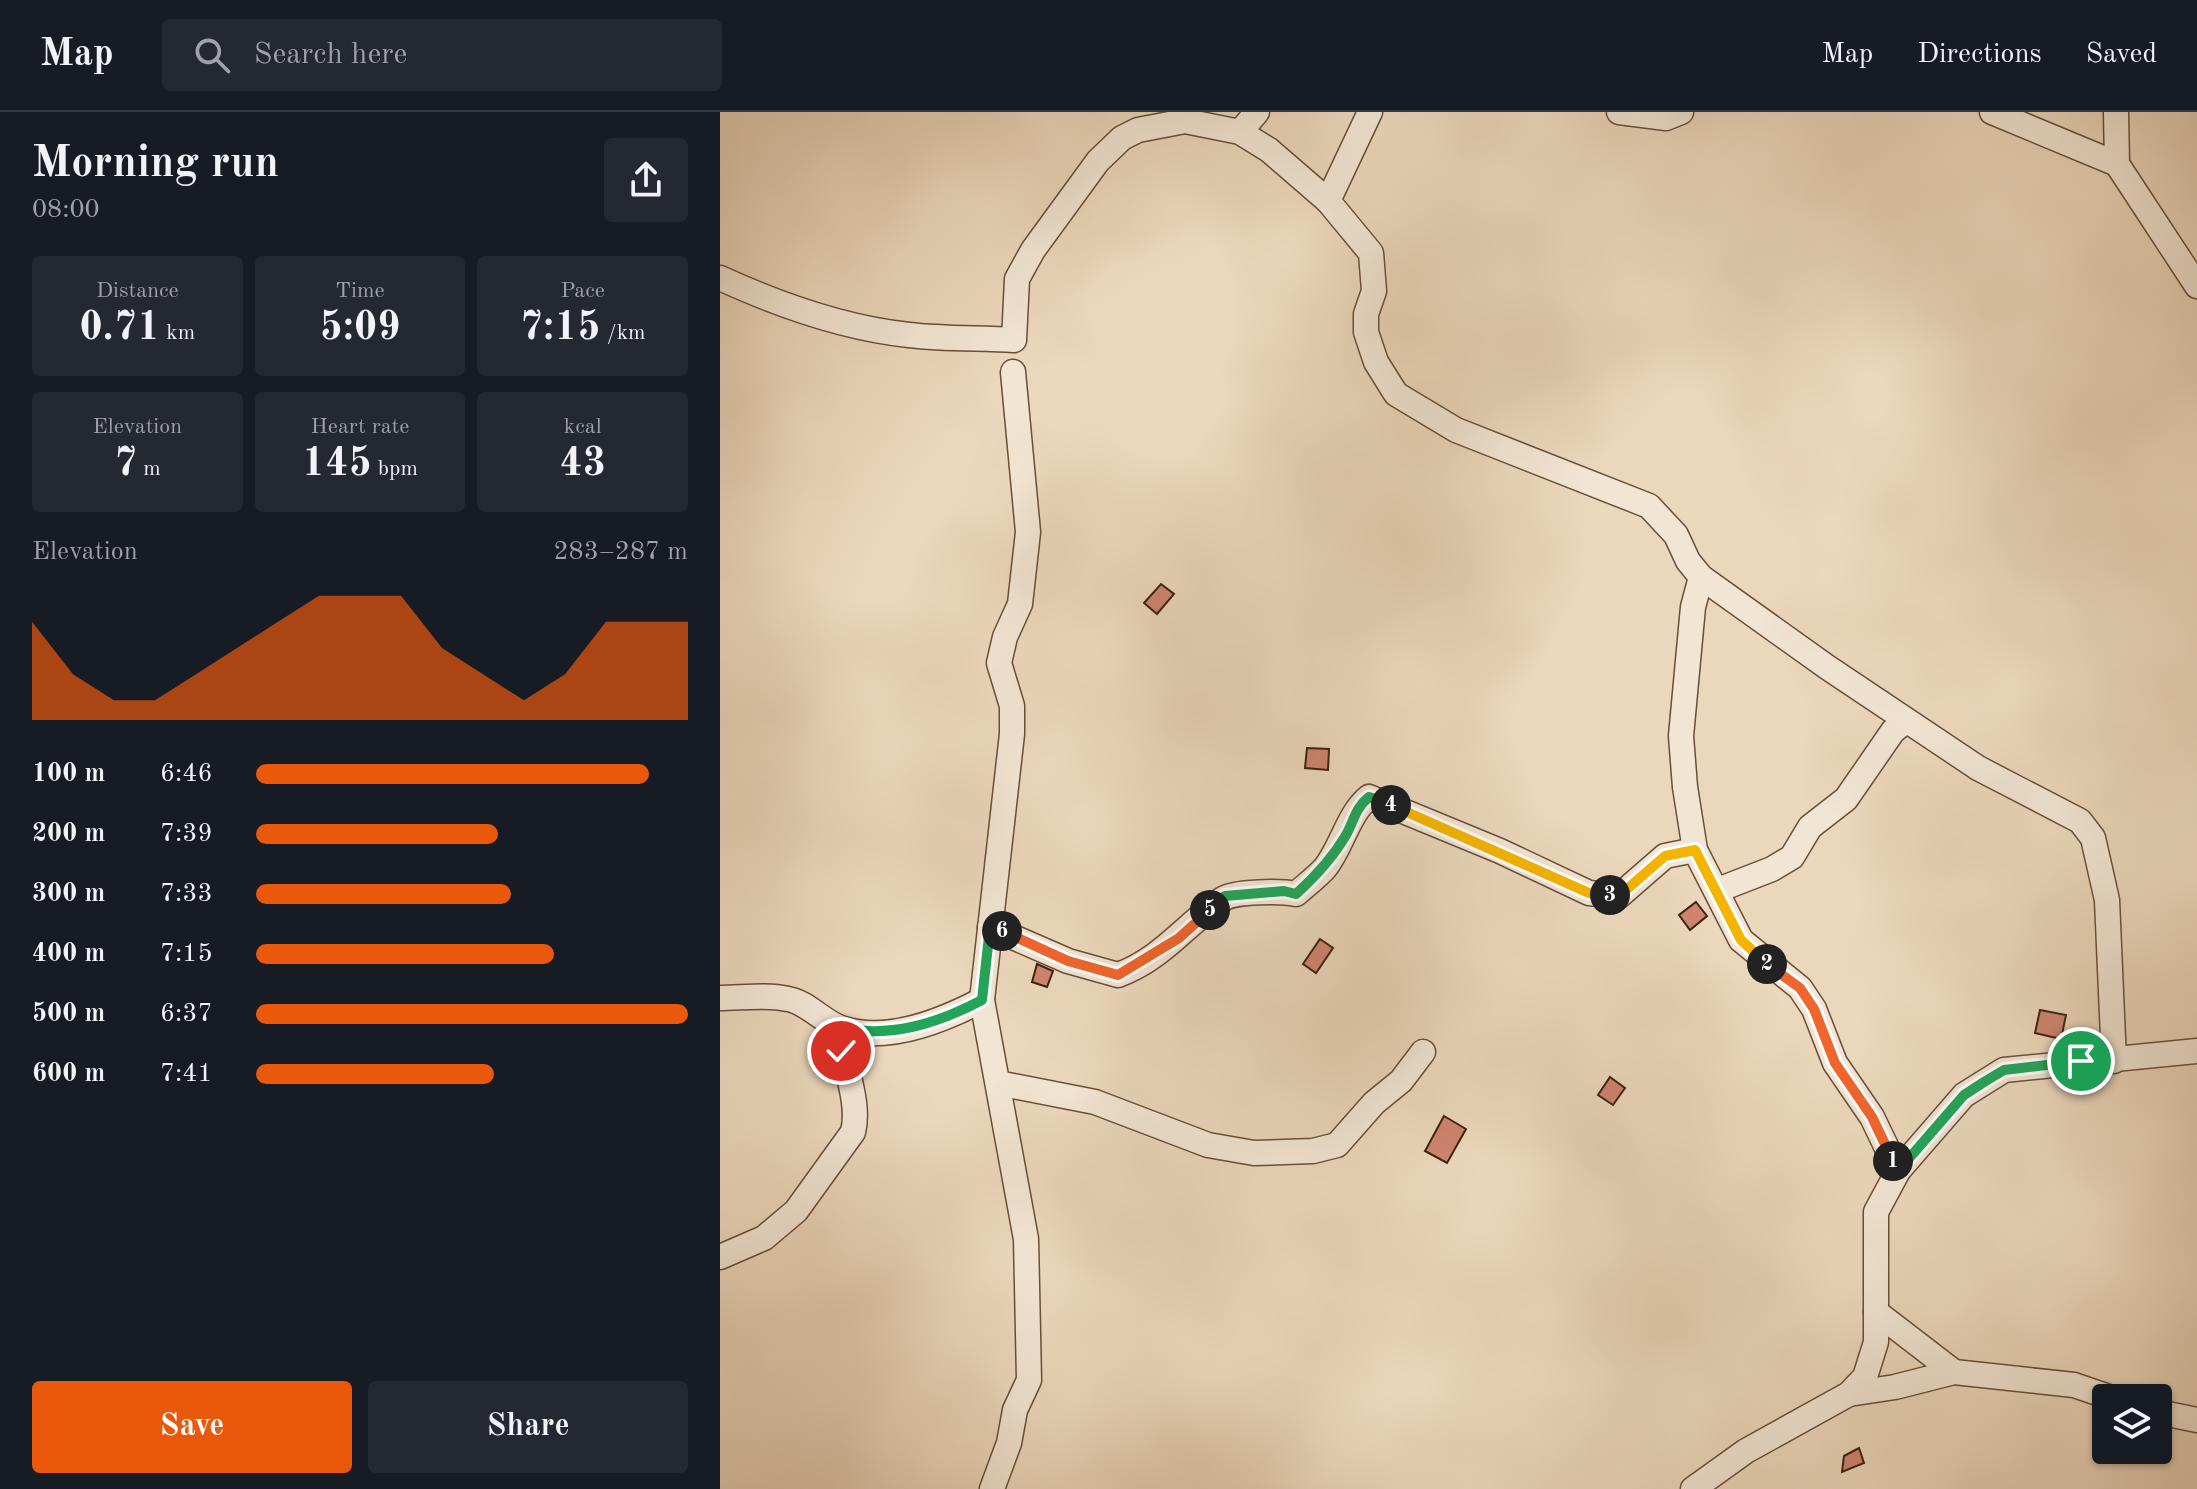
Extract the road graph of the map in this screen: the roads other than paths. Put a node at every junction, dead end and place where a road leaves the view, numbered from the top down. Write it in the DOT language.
graph roads {
  1 [pos="1257,112"];
  2 [pos="1370,112"];
  3 [pos="1619,112"];
  4 [pos="1681,112"];
  5 [pos="1992,112"];
  6 [pos="2116,112"];
  7 [pos="1240,132"];
  8 [pos="2117,164"];
  9 [pos="1328,201"];
  10 [pos="720,278"];
  11 [pos="2197,286"];
  12 [pos="1013,372"];
  13 [pos="1701,577"];
  14 [pos="1906,721"];
  15 [pos="1695,850"];
  16 [pos="1718,890"];
  17 [pos="990,927"];
  18 [pos="720,998"];
  19 [pos="982,1000"];
  20 [pos="840,1028"];
  21 [pos="2197,1051"];
  22 [pos="1423,1052"];
  23 [pos="2114,1061"];
  24 [pos="998,1083"];
  25 [pos="1898,1171"];
  26 [pos="720,1257"];
  27 [pos="1876,1312"];
  28 [pos="1954,1372"];
  29 [pos="2092,1391"];
  30 [pos="1849,1394"];
  31 [pos="2172,1415"];
  32 [pos="2197,1420"];
  33 [pos="992,1489"];
  34 [pos="1693,1489"];
  1 -- 7 [label="street"];
  2 -- 9 [label="street"];
  3 -- 4 [label="street"];
  5 -- 8 [label="street"];
  6 -- 8 [label="street"];
  7 -- 9 [label="street"];
  7 -- 10 [label="street"];
  8 -- 11 [label="street"];
  9 -- 13 [label="street"];
  12 -- 17 [label="street"];
  13 -- 14 [label="street"];
  13 -- 15 [label="street"];
  14 -- 16 [label="street"];
  14 -- 23 [label="street"];
  15 -- 16 [label="street"];
  15 -- 17 [label="street"];
  16 -- 25 [label="street"];
  17 -- 19 [label="street"];
  18 -- 20 [label="street"];
  19 -- 20 [label="street"];
  19 -- 24 [label="street"];
  20 -- 26 [label="street"];
  21 -- 23 [label="street"];
  22 -- 24 [label="street"];
  23 -- 25 [label="street"];
  24 -- 33 [label="street"];
  25 -- 27 [label="street"];
  27 -- 28 [label="street"];
  27 -- 30 [label="street"];
  28 -- 29 [label="street"];
  28 -- 30 [label="street"];
  30 -- 34 [label="street"];
  31 -- 32 [label="street"];
}
